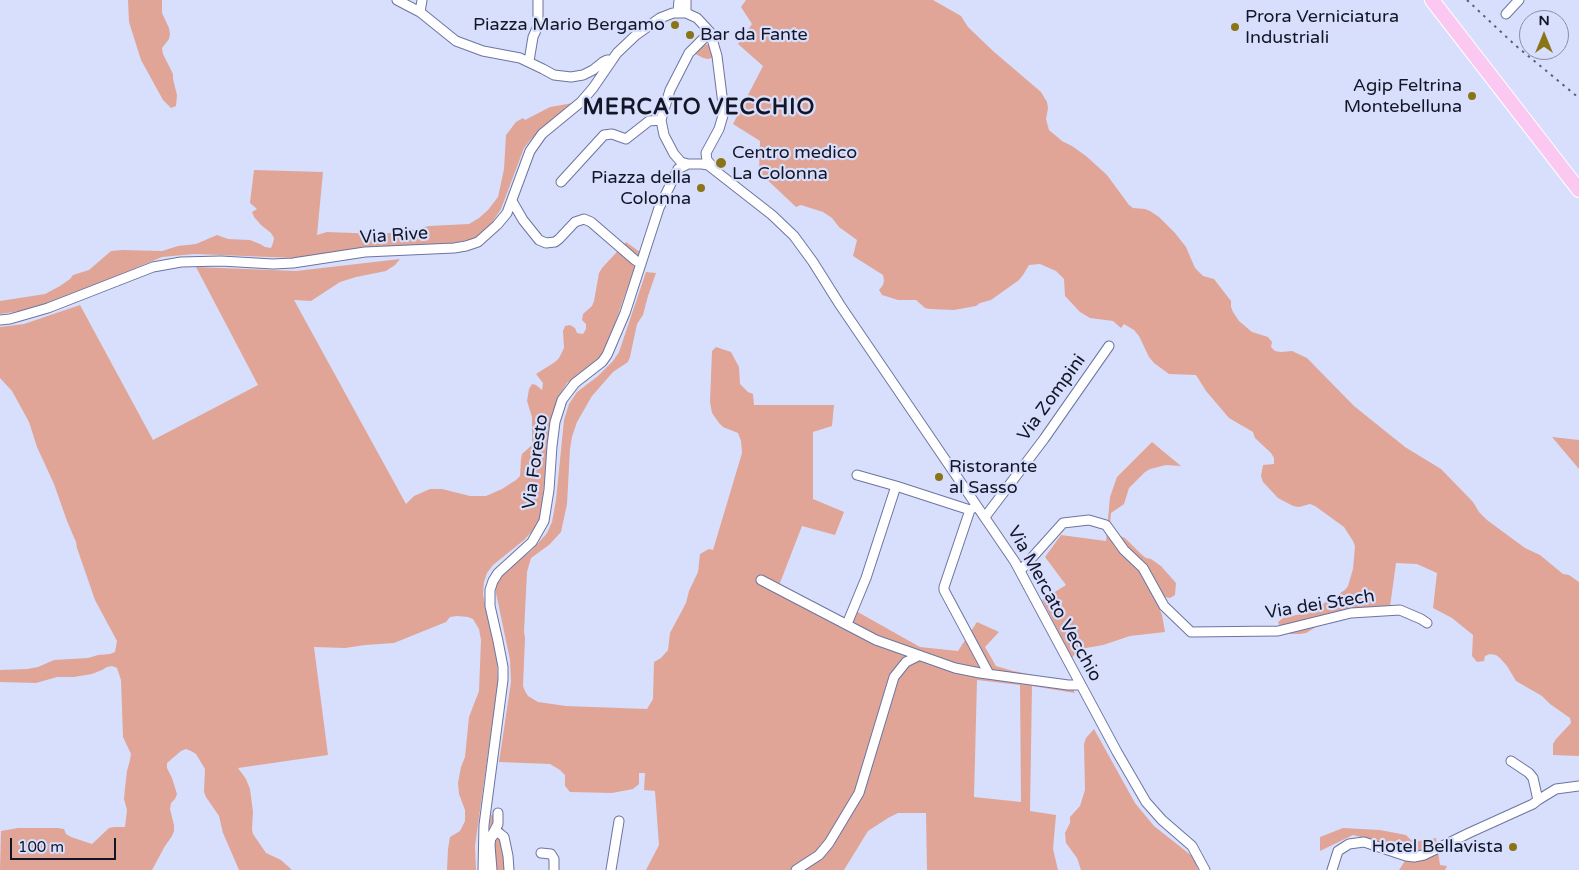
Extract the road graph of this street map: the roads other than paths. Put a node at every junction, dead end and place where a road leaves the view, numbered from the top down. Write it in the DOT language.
graph roads {
  1 [pos="396,0"];
  2 [pos="422,0"];
  3 [pos="538,0"];
  4 [pos="679,0"];
  5 [pos="686,0"];
  6 [pos="1432,0"];
  7 [pos="1519,0"];
  8 [pos="420,12"];
  9 [pos="682,12"];
  10 [pos="1506,14"];
  11 [pos="705,27"];
  12 [pos="698,43"];
  13 [pos="715,45"];
  14 [pos="611,60"];
  15 [pos="529,62"];
  16 [pos="661,120"];
  17 [pos="708,147"];
  18 [pos="683,163"];
  19 [pos="715,170"];
  20 [pos="561,182"];
  21 [pos="1579,190"];
  22 [pos="512,201"];
  23 [pos="641,264"];
  24 [pos="0,320"];
  25 [pos="1109,346"];
  26 [pos="857,475"];
  27 [pos="896,486"];
  28 [pos="974,508"];
  29 [pos="985,517"];
  30 [pos="1020,571"];
  31 [pos="761,580"];
  32 [pos="848,624"];
  33 [pos="1427,624"];
  34 [pos="918,656"];
  35 [pos="989,674"];
  36 [pos="1081,685"];
  37 [pos="1511,761"];
  38 [pos="1579,786"];
  39 [pos="1538,800"];
  40 [pos="498,813"];
  41 [pos="619,821"];
  42 [pos="492,837"];
  43 [pos="541,853"];
  44 [pos="482,870"];
  45 [pos="492,870"];
  46 [pos="509,870"];
  47 [pos="554,870"];
  48 [pos="611,870"];
  49 [pos="796,870"];
  50 [pos="1204,870"];
  51 [pos="1332,870"];
  1 -- 8 [label="street"];
  2 -- 8 [label="street"];
  3 -- 15 [label="street"];
  4 -- 9 [label="street"];
  5 -- 9 [label="street"];
  6 -- 21 [label="main road"];
  7 -- 10 [label="street"];
  8 -- 15 [label="street"];
  9 -- 11 [label="street"];
  9 -- 14 [label="street, Via Rive"];
  11 -- 12 [label="street"];
  11 -- 13 [label="street"];
  12 -- 13 [label="street"];
  12 -- 16 [label="street"];
  13 -- 17 [label="street"];
  14 -- 15 [label="street"];
  14 -- 22 [label="street, Via Rive"];
  16 -- 18 [label="street"];
  16 -- 20 [label="street"];
  17 -- 18 [label="street"];
  17 -- 19 [label="street"];
  18 -- 19 [label="street, Via Mercato Vecchio"];
  18 -- 23 [label="street, Via Foresto"];
  19 -- 28 [label="street, Via Mercato Vecchio"];
  22 -- 23 [label="street"];
  22 -- 24 [label="street, Via Rive"];
  23 -- 44 [label="street, Via Foresto"];
  25 -- 29 [label="street, Via Zompini"];
  26 -- 27 [label="street"];
  27 -- 28 [label="street"];
  27 -- 32 [label="street"];
  28 -- 29 [label="street, Via Mercato Vecchio"];
  28 -- 35 [label="street"];
  29 -- 30 [label="street, Via Mercato Vecchio"];
  30 -- 33 [label="street, Via dei Stech"];
  30 -- 36 [label="street, Via Mercato Vecchio"];
  31 -- 32 [label="street"];
  32 -- 34 [label="street"];
  34 -- 35 [label="street"];
  34 -- 49 [label="street"];
  35 -- 36 [label="street"];
  36 -- 50 [label="street, Via Mercato Vecchio"];
  37 -- 39 [label="street"];
  38 -- 39 [label="street"];
  39 -- 51 [label="street"];
  40 -- 42 [label="street"];
  41 -- 48 [label="street"];
  42 -- 45 [label="street"];
  42 -- 46 [label="street"];
  43 -- 47 [label="street"];
}
